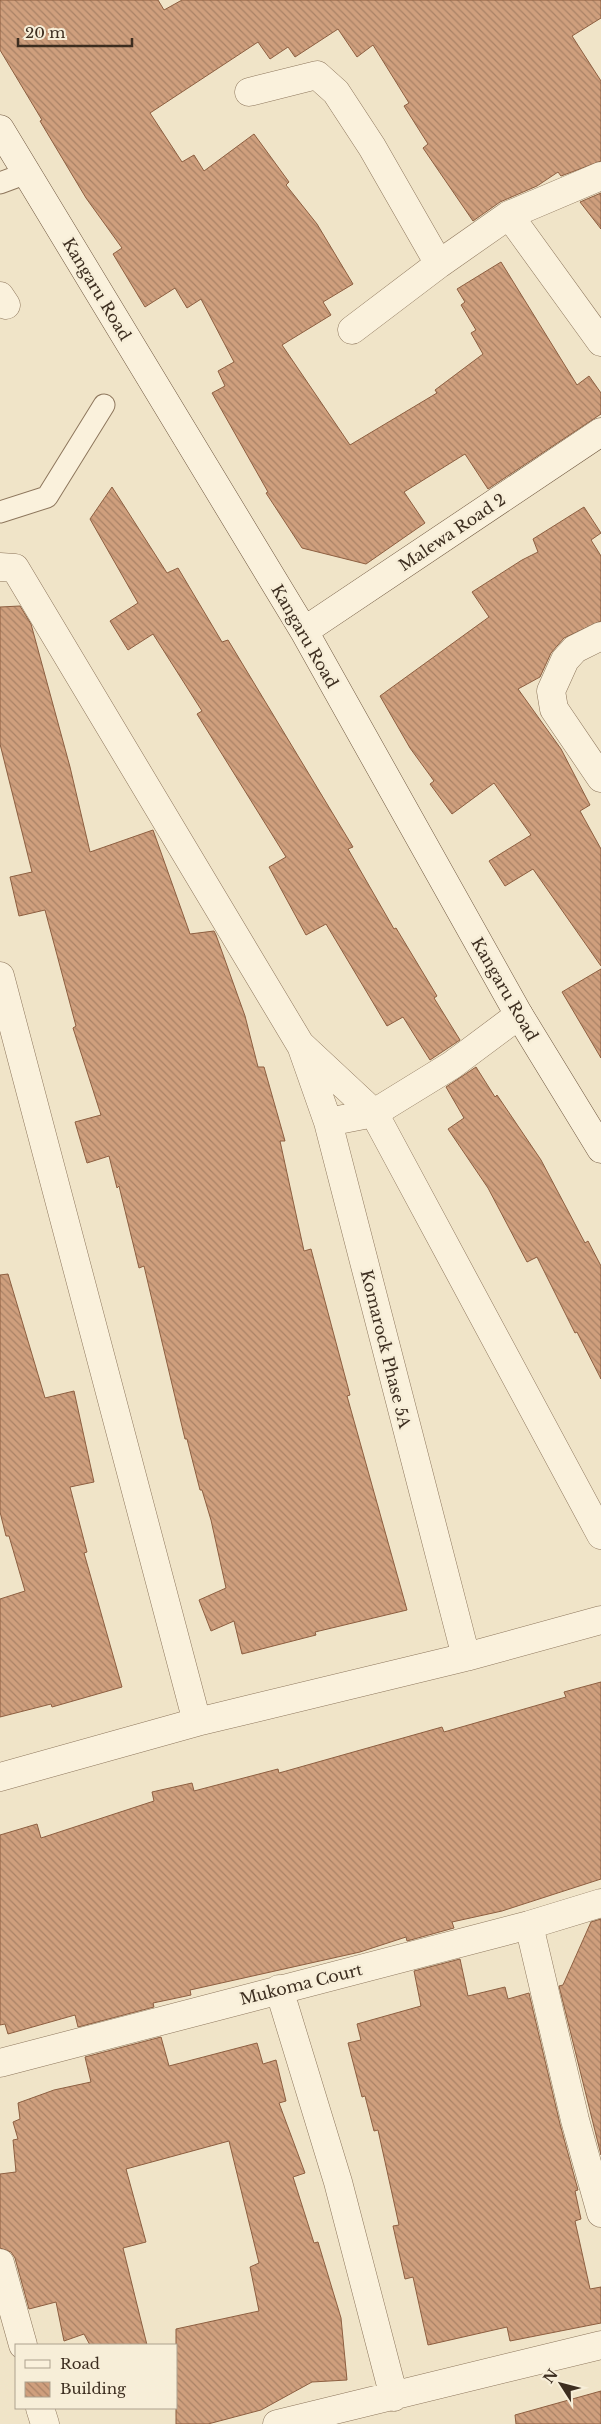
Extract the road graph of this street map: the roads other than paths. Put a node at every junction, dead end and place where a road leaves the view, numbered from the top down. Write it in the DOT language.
graph roads {
  1 [pos="249,92"];
  2 [pos="0,129"];
  3 [pos="26,174"];
  4 [pos="601,176"];
  5 [pos="0,183"];
  6 [pos="509,215"];
  7 [pos="439,264"];
  8 [pos="352,330"];
  9 [pos="601,342"];
  10 [pos="104,405"];
  11 [pos="601,432"];
  12 [pos="0,512"];
  13 [pos="0,568"];
  14 [pos="304,631"];
  15 [pos="601,636"];
  16 [pos="601,778"];
  17 [pos="0,976"];
  18 [pos="519,1015"];
  19 [pos="300,1044"];
  20 [pos="374,1113"];
  21 [pos="328,1122"];
  22 [pos="601,1149"];
  23 [pos="601,1535"];
  24 [pos="601,1620"];
  25 [pos="466,1657"];
  26 [pos="197,1722"];
  27 [pos="0,1777"];
  28 [pos="601,1903"];
  29 [pos="529,1925"];
  30 [pos="279,1989"];
  31 [pos="0,2064"];
  32 [pos="601,2213"];
  33 [pos="0,2263"];
  34 [pos="23,2344"];
  35 [pos="601,2345"];
  36 [pos="394,2397"];
  37 [pos="40,2409"];
  38 [pos="44,2424"];
  39 [pos="276,2424"];
  1 -- 7 [label="street"];
  2 -- 3 [label="street, Kangaru Road"];
  3 -- 5 [label="lane"];
  3 -- 14 [label="street, Kangaru Road"];
  4 -- 6 [label="street"];
  6 -- 7 [label="street"];
  6 -- 9 [label="street"];
  7 -- 8 [label="street"];
  10 -- 12 [label="lane"];
  11 -- 14 [label="street, Malewa Road 2"];
  13 -- 19 [label="street"];
  14 -- 18 [label="street, Kangaru Road"];
  15 -- 16 [label="street"];
  17 -- 26 [label="street"];
  18 -- 20 [label="street"];
  18 -- 22 [label="street, Kangaru Road"];
  19 -- 20 [label="street"];
  19 -- 21 [label="street, Komarock Phase 5A"];
  20 -- 21 [label="street"];
  20 -- 23 [label="street"];
  21 -- 25 [label="street, Komarock Phase 5A"];
  24 -- 25 [label="street"];
  25 -- 26 [label="street"];
  26 -- 27 [label="street"];
  28 -- 29 [label="street, Mukoma Court"];
  29 -- 30 [label="street, Mukoma Court"];
  29 -- 32 [label="street"];
  30 -- 31 [label="street, Mukoma Court"];
  30 -- 36 [label="street"];
  33 -- 34 [label="street"];
  35 -- 36 [label="street"];
  36 -- 39 [label="street"];
  37 -- 38 [label="street"];
}
